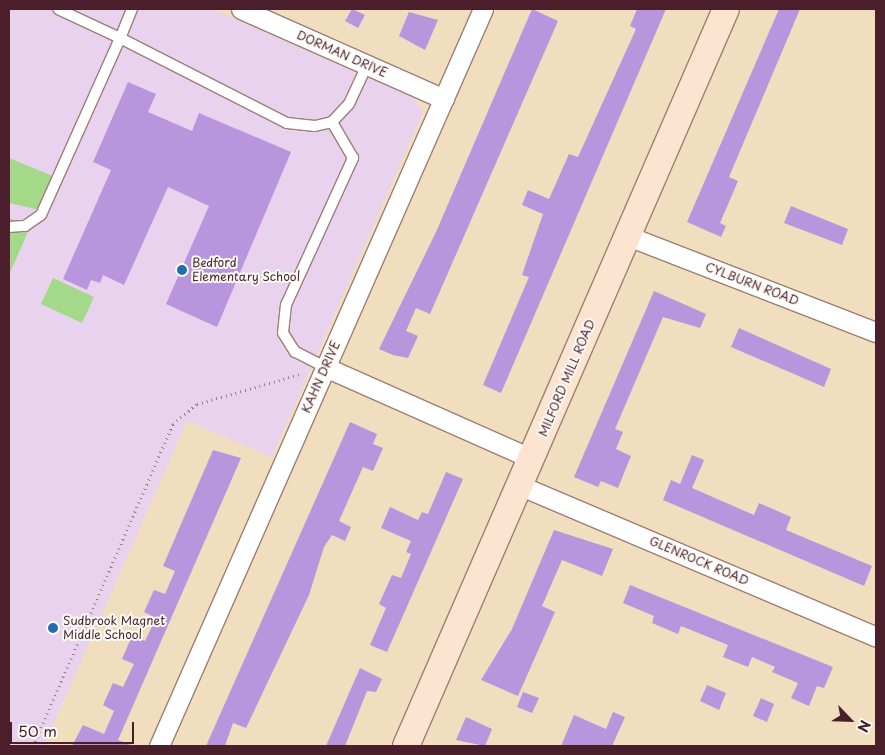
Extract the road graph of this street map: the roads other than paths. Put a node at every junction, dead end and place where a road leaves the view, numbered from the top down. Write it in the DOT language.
graph roads {
  1 [pos="58,9"];
  2 [pos="132,9"];
  3 [pos="483,9"];
  4 [pos="726,9"];
  5 [pos="250,11"];
  6 [pos="120,38"];
  7 [pos="367,65"];
  8 [pos="444,99"];
  9 [pos="332,122"];
  10 [pos="9,227"];
  11 [pos="628,236"];
  12 [pos="876,332"];
  13 [pos="325,367"];
  14 [pos="533,460"];
  15 [pos="521,486"];
  16 [pos="876,637"];
  17 [pos="159,746"];
  18 [pos="406,746"];
  1 -- 6 [label="lane"];
  2 -- 6 [label="lane"];
  3 -- 8 [label="street, KAHN DRIVE"];
  4 -- 11 [label="main road, MILFORD MILL ROAD"];
  5 -- 7 [label="street, DORMAN DRIVE"];
  6 -- 9 [label="lane"];
  6 -- 10 [label="lane"];
  7 -- 8 [label="street, DORMAN DRIVE"];
  7 -- 9 [label="lane"];
  8 -- 13 [label="street, KAHN DRIVE"];
  9 -- 13 [label="lane"];
  11 -- 12 [label="street, CYLBURN ROAD"];
  11 -- 14 [label="main road, MILFORD MILL ROAD"];
  13 -- 14 [label="street"];
  13 -- 17 [label="street, KAHN DRIVE"];
  14 -- 15 [label="main road, MILFORD MILL ROAD"];
  15 -- 16 [label="street, GLENROCK ROAD"];
  15 -- 18 [label="main road, MILFORD MILL ROAD"];
}
